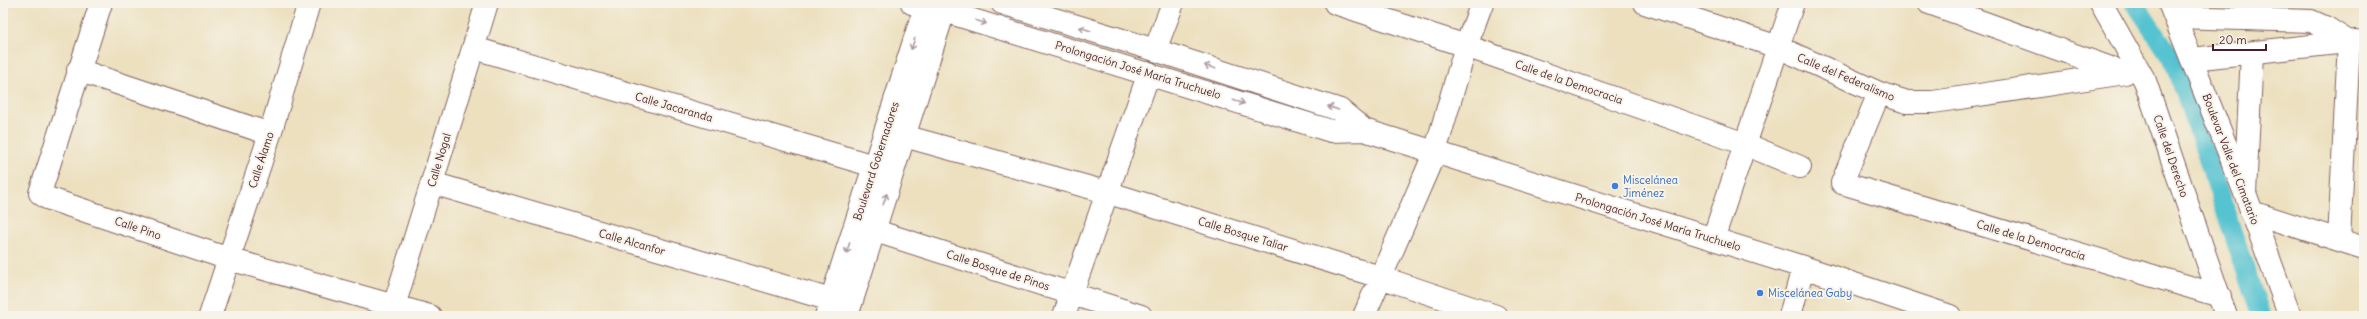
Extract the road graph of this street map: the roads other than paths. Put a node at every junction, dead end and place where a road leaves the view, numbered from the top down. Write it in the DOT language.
graph roads {
  1 [pos="101,3"];
  2 [pos="309,3"];
  3 [pos="487,3"];
  4 [pos="1002,3"];
  5 [pos="1173,3"];
  6 [pos="1335,3"];
  7 [pos="1482,3"];
  8 [pos="1645,3"];
  9 [pos="1793,3"];
  10 [pos="1930,3"];
  11 [pos="2101,3"];
  12 [pos="931,5"];
  13 [pos="2172,10"];
  14 [pos="2356,41"];
  15 [pos="1466,46"];
  16 [pos="1778,47"];
  17 [pos="474,48"];
  18 [pos="1155,50"];
  19 [pos="2252,54"];
  20 [pos="2192,60"];
  21 [pos="78,70"];
  22 [pos="1149,73"];
  23 [pos="2125,73"];
  24 [pos="2145,81"];
  25 [pos="1879,93"];
  26 [pos="1364,130"];
  27 [pos="270,134"];
  28 [pos="904,136"];
  29 [pos="1745,144"];
  30 [pos="1435,152"];
  31 [pos="874,166"];
  32 [pos="1800,167"];
  33 [pos="432,183"];
  34 [pos="1106,192"];
  35 [pos="2248,203"];
  36 [pos="865,227"];
  37 [pos="1713,239"];
  38 [pos="2339,240"];
  39 [pos="2364,248"];
  40 [pos="229,259"];
  41 [pos="1803,267"];
  42 [pos="1380,277"];
  43 [pos="1071,294"];
  44 [pos="2220,296"];
  45 [pos="829,308"];
  46 [pos="392,310"];
  47 [pos="210,316"];
  48 [pos="430,316"];
  49 [pos="848,316"];
  50 [pos="1064,316"];
  51 [pos="1141,316"];
  52 [pos="1364,316"];
  53 [pos="1496,316"];
  54 [pos="1790,316"];
  55 [pos="1950,316"];
  56 [pos="2226,316"];
  57 [pos="2290,316"];
  1 -- 21 [label="street, Calle Pino"];
  2 -- 27 [label="street, Calle Álamo"];
  3 -- 17 [label="street, Calle Nogal"];
  18 -- 4 [label="street, Prolongación José María Truchuelo, one-way"];
  5 -- 18 [label="street"];
  6 -- 15 [label="street, Calle de la Democracia"];
  7 -- 15 [label="street"];
  8 -- 16 [label="street, Calle del Federalismo"];
  9 -- 16 [label="street"];
  10 -- 23 [label="street"];
  11 -- 24 [label="street, Calle del Derecho"];
  12 -- 22 [label="street, Prolongación José María Truchuelo, one-way"];
  12 -- 28 [label="street, Boulevard Gobernadores"];
  12 -- 31 [label="street, Boulevard Gobernadores, one-way"];
  13 -- 14 [label="street"];
  13 -- 20 [label="street, Boulevar Valle del Cimatario"];
  14 -- 19 [label="street"];
  14 -- 38 [label="street"];
  15 -- 29 [label="street, Calle de la Democracia"];
  15 -- 30 [label="street"];
  16 -- 25 [label="street, Calle del Federalismo"];
  16 -- 29 [label="street"];
  17 -- 31 [label="street, Calle Jacaranda"];
  17 -- 33 [label="street, Calle Nogal"];
  26 -- 18 [label="street, Prolongación José María Truchuelo, one-way"];
  19 -- 20 [label="street"];
  19 -- 35 [label="street"];
  20 -- 35 [label="street, Boulevar Valle del Cimatario"];
  21 -- 27 [label="street"];
  21 -- 40 [label="street, Calle Pino"];
  22 -- 26 [label="street, Prolongación José María Truchuelo, one-way"];
  22 -- 34 [label="street"];
  23 -- 24 [label="street"];
  23 -- 25 [label="street, Calle del Federalismo"];
  24 -- 44 [label="street, Calle del Derecho"];
  25 -- 44 [label="street, Calle de la Democracia"];
  26 -- 30 [label="street, Prolongación José María Truchuelo"];
  27 -- 40 [label="street, Calle Álamo"];
  28 -- 34 [label="street, Calle Bosque Taliar"];
  36 -- 28 [label="street, Boulevard Gobernadores, one-way"];
  29 -- 32 [label="street, Calle de la Democracia"];
  29 -- 37 [label="street"];
  30 -- 37 [label="street, Prolongación José María Truchuelo"];
  30 -- 42 [label="street"];
  31 -- 36 [label="street, Boulevard Gobernadores"];
  33 -- 45 [label="street, Calle Alcanfor"];
  33 -- 46 [label="street, Calle Nogal"];
  34 -- 42 [label="street, Calle Bosque Taliar"];
  34 -- 43 [label="street"];
  35 -- 38 [label="street"];
  35 -- 57 [label="street, Boulevar Valle del Cimatario"];
  36 -- 43 [label="street, Calle Bosque de Pinos"];
  36 -- 45 [label="street, Boulevard Gobernadores, one-way"];
  36 -- 49 [label="street, Boulevard Gobernadores"];
  37 -- 41 [label="street, Prolongación José María Truchuelo"];
  38 -- 39 [label="street"];
  40 -- 46 [label="street, Calle Pino"];
  40 -- 47 [label="street, Calle Álamo"];
  41 -- 54 [label="street"];
  41 -- 55 [label="street, Prolongación José María Truchuelo"];
  42 -- 52 [label="street"];
  42 -- 53 [label="street, Calle Bosque Taliar"];
  43 -- 50 [label="street"];
  43 -- 51 [label="street, Calle Bosque de Pinos"];
  44 -- 56 [label="street, Calle del Derecho"];
  46 -- 48 [label="street, Calle Pino"];
}
